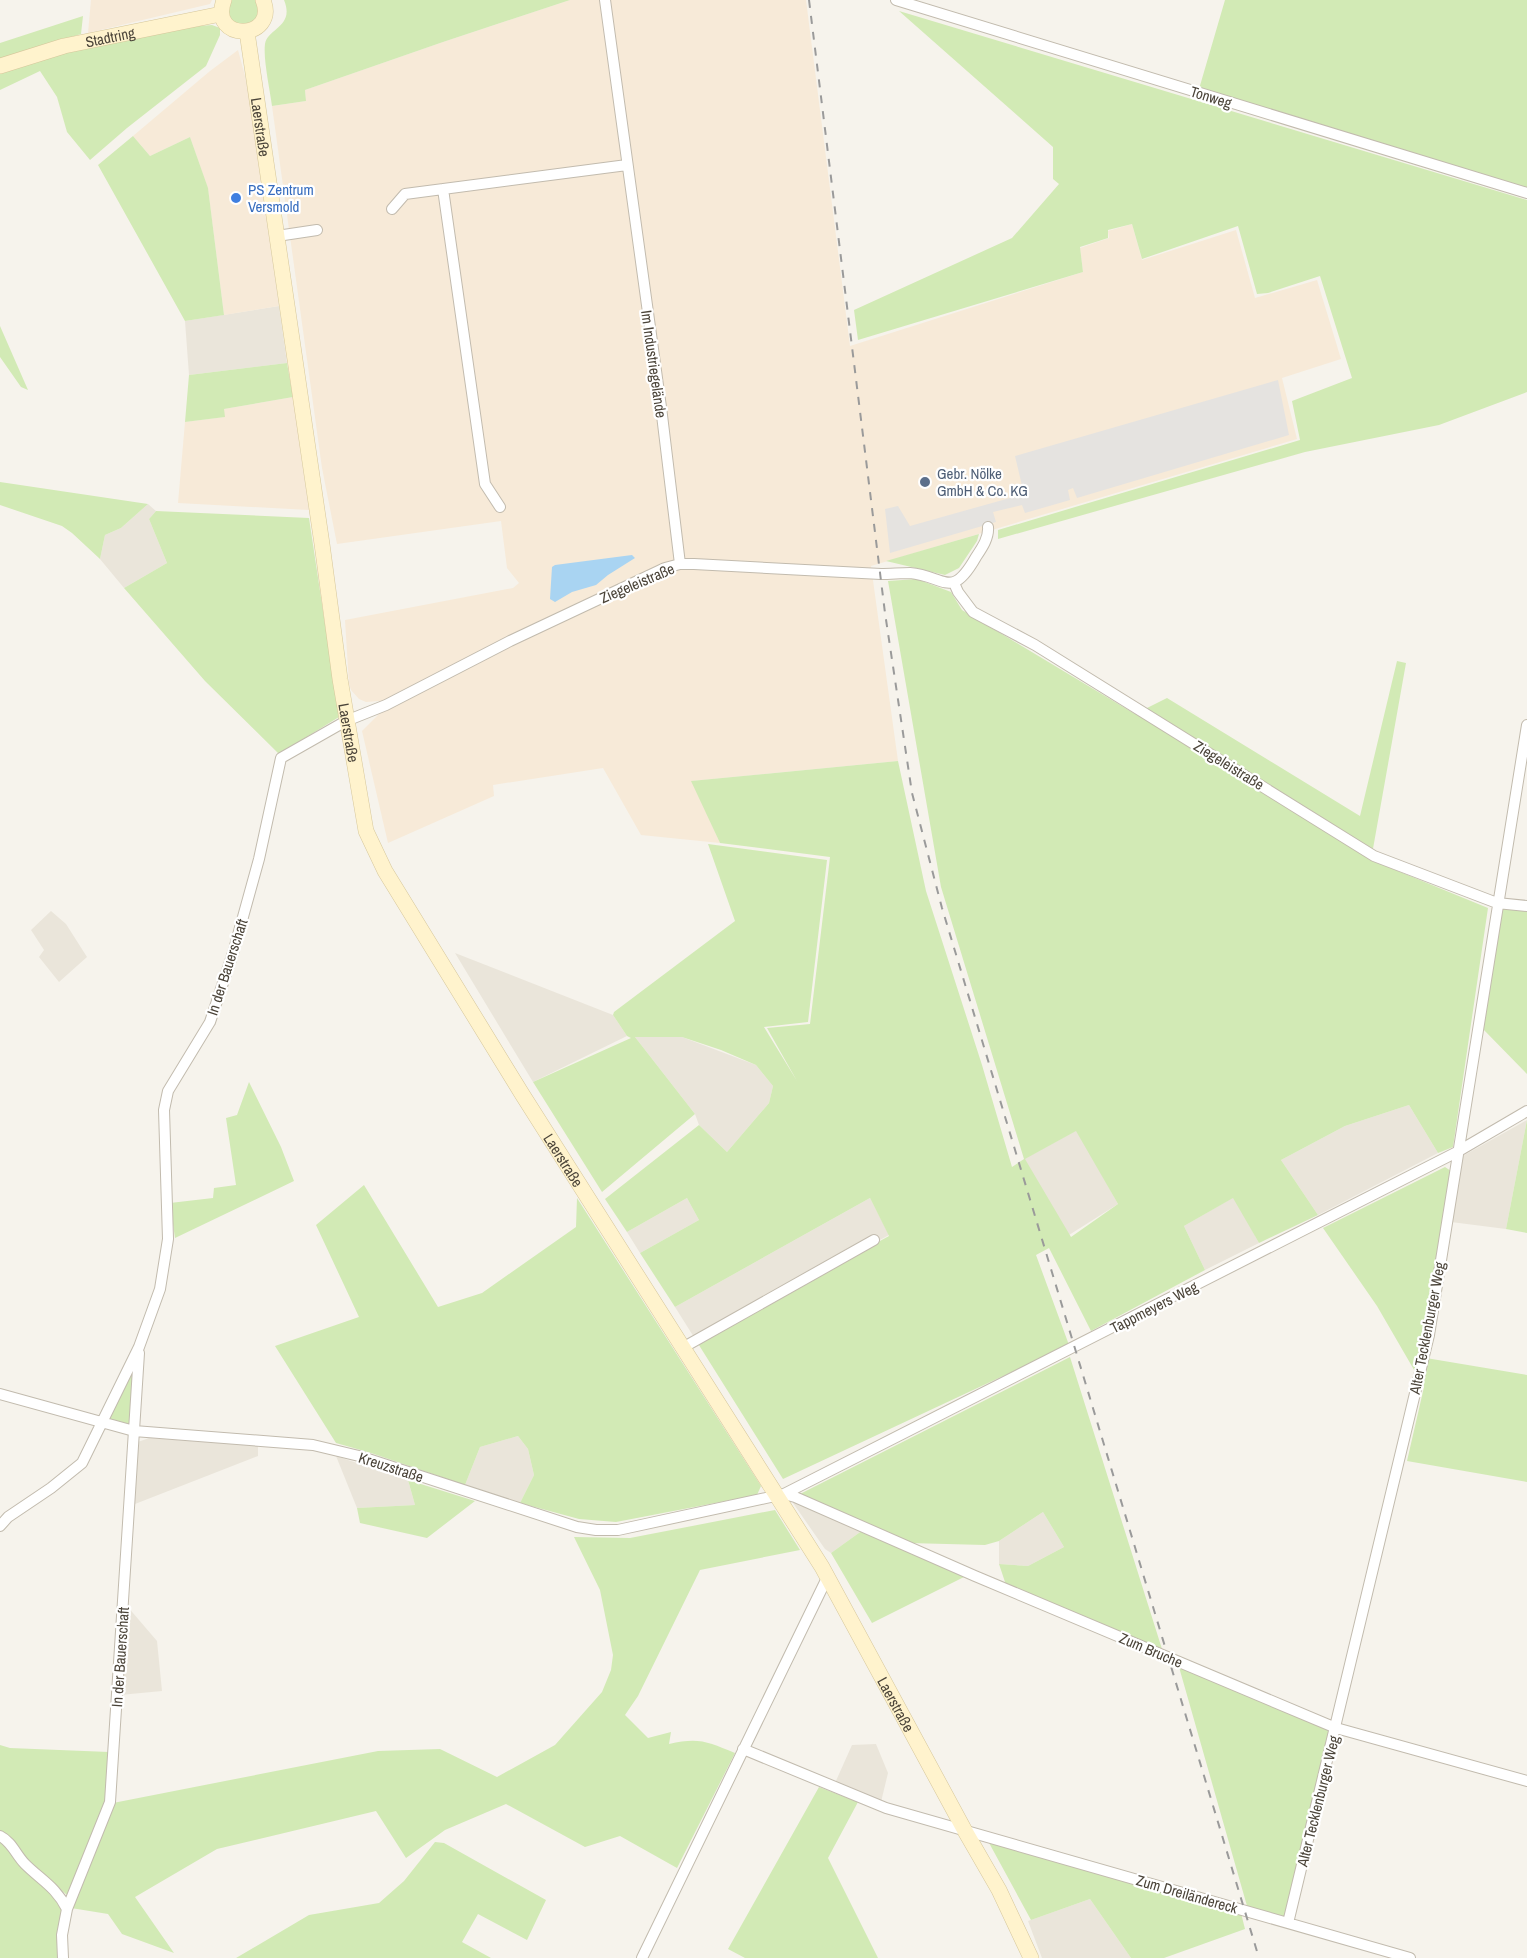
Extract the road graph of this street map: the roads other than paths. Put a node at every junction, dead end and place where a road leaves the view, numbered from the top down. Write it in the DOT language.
graph roads {
  1 [pos="263,0"];
  2 [pos="605,0"];
  3 [pos="896,0"];
  4 [pos="223,7"];
  5 [pos="248,32"];
  6 [pos="0,66"];
  7 [pos="627,165"];
  8 [pos="443,189"];
  9 [pos="1527,193"];
  10 [pos="392,208"];
  11 [pos="317,230"];
  12 [pos="277,236"];
  13 [pos="500,507"];
  14 [pos="988,527"];
  15 [pos="680,564"];
  16 [pos="954,583"];
  17 [pos="346,721"];
  18 [pos="1527,725"];
  19 [pos="1497,903"];
  20 [pos="1527,906"];
  21 [pos="1527,1111"];
  22 [pos="1457,1152"];
  23 [pos="873,1240"];
  24 [pos="139,1347"];
  25 [pos="684,1347"];
  26 [pos="0,1394"];
  27 [pos="103,1423"];
  28 [pos="134,1431"];
  29 [pos="781,1496"];
  30 [pos="0,1526"];
  31 [pos="828,1576"];
  32 [pos="1336,1728"];
  33 [pos="743,1749"];
  34 [pos="1527,1781"];
  35 [pos="965,1831"];
  36 [pos="0,1836"];
  37 [pos="67,1909"];
  38 [pos="1288,1923"];
  39 [pos="63,1958"];
  40 [pos="642,1958"];
  41 [pos="1031,1958"];
  42 [pos="1410,1958"];
  1 -- 5 [label="main road"];
  2 -- 7 [label="street, Im Industriegelände"];
  3 -- 9 [label="street, Tonweg"];
  4 -- 5 [label="main road"];
  4 -- 6 [label="main road, Stadtring"];
  5 -- 12 [label="main road, Laerstraße"];
  7 -- 8 [label="street"];
  7 -- 15 [label="street, Im Industriegelände"];
  8 -- 10 [label="street"];
  8 -- 13 [label="street"];
  11 -- 12 [label="street"];
  12 -- 17 [label="main road, Laerstraße"];
  14 -- 16 [label="street"];
  15 -- 16 [label="street, Ziegeleistraße"];
  15 -- 17 [label="street, Ziegeleistraße"];
  16 -- 19 [label="street, Ziegeleistraße"];
  17 -- 24 [label="street, In der Bauerschaft"];
  17 -- 25 [label="main road, Laerstraße"];
  18 -- 19 [label="street, Alter Tecklenburger Weg"];
  19 -- 20 [label="street, Ziegeleistraße"];
  19 -- 22 [label="street, Alter Tecklenburger Weg"];
  21 -- 22 [label="street, Tappmeyers Weg"];
  22 -- 29 [label="street, Tappmeyers Weg"];
  22 -- 32 [label="street, Alter Tecklenburger Weg"];
  23 -- 25 [label="street"];
  24 -- 27 [label="street, In der Bauerschaft"];
  24 -- 28 [label="street, In der Bauerschaft"];
  25 -- 29 [label="main road, Laerstraße"];
  26 -- 27 [label="street, Kreuzstraße"];
  27 -- 28 [label="street, Kreuzstraße"];
  27 -- 30 [label="street, In der Bauerschaft"];
  28 -- 29 [label="street, Kreuzstraße"];
  28 -- 37 [label="street, In der Bauerschaft"];
  29 -- 31 [label="main road, Laerstraße"];
  29 -- 32 [label="street, Zum Bruche"];
  31 -- 33 [label="street"];
  31 -- 35 [label="main road, Laerstraße"];
  32 -- 34 [label="street, Zum Bruche"];
  32 -- 38 [label="street, Alter Tecklenburger Weg"];
  33 -- 35 [label="street"];
  33 -- 40 [label="street"];
  35 -- 38 [label="street, Zum Dreiländereck"];
  35 -- 41 [label="main road, Laerstraße"];
  36 -- 37 [label="street"];
  37 -- 39 [label="street, In der Bauerschaft"];
  38 -- 42 [label="street, Zum Dreiländereck"];
}
